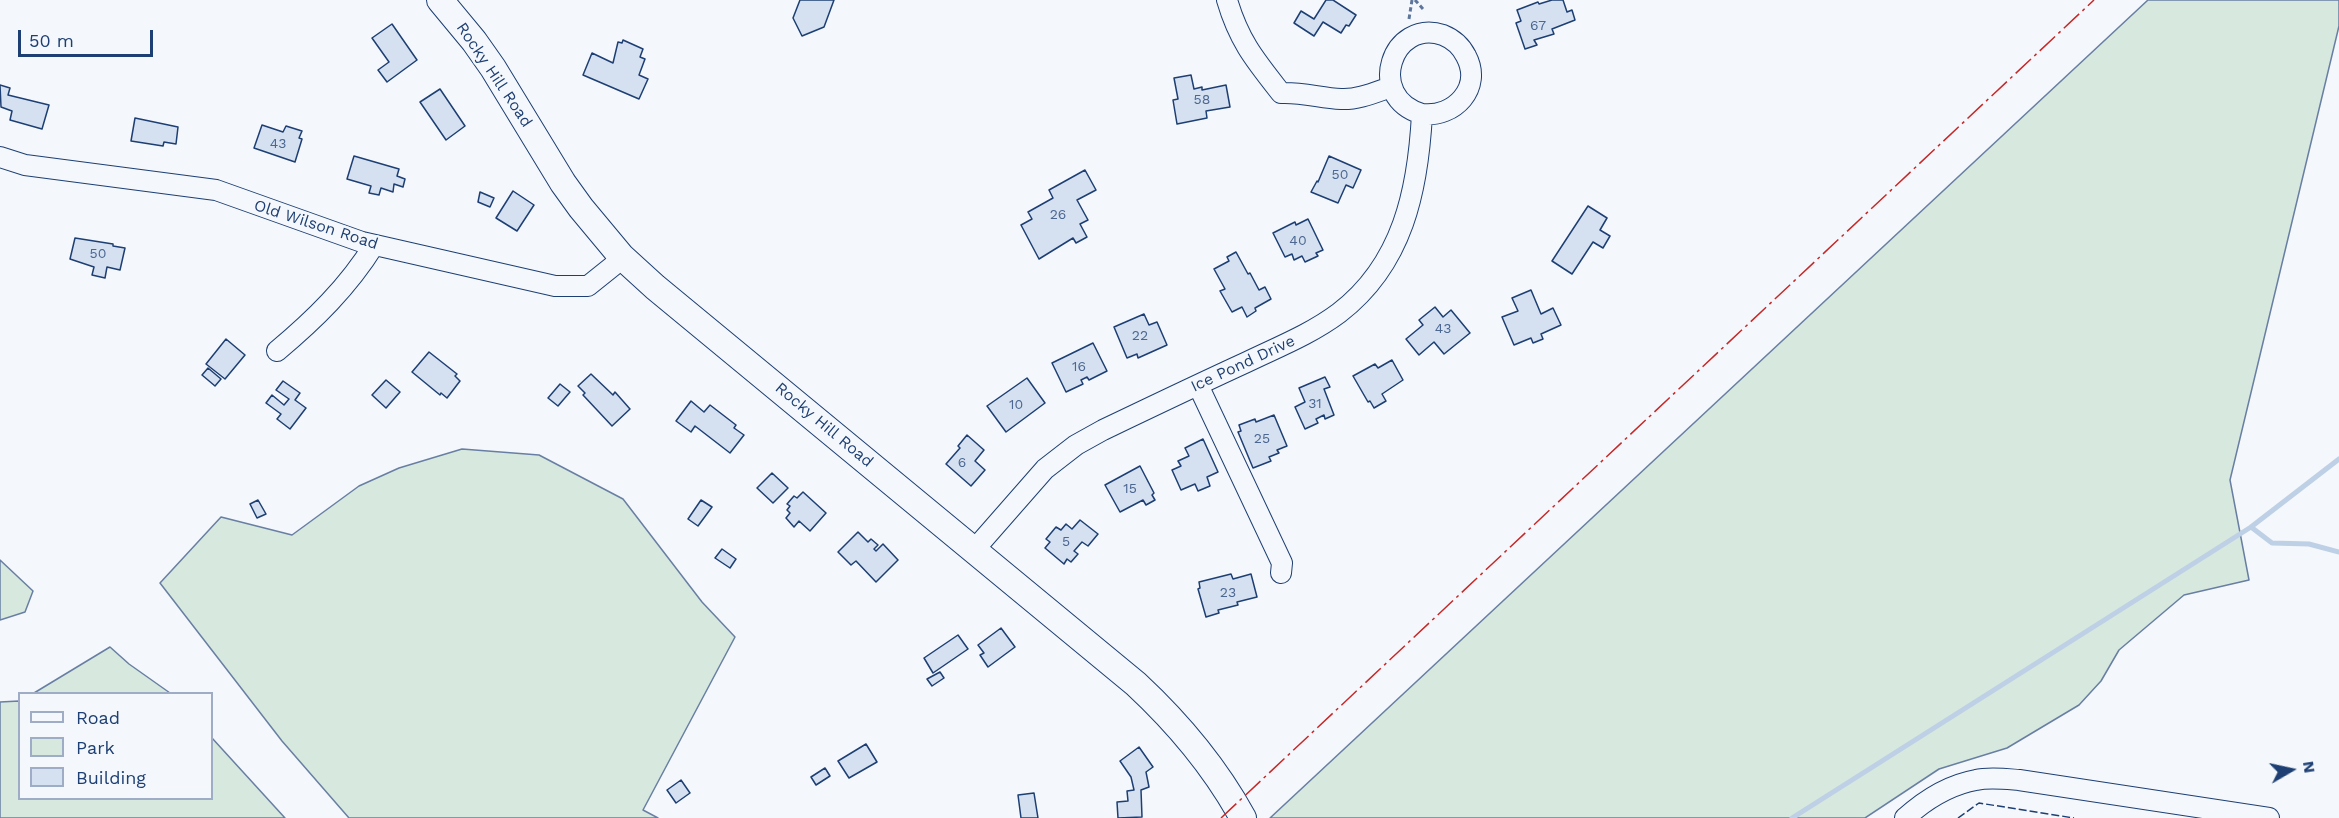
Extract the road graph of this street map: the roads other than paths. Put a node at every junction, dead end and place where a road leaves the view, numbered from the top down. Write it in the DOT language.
graph roads {
  1 [pos="441,0"];
  2 [pos="1227,0"];
  3 [pos="1391,87"];
  4 [pos="1422,114"];
  5 [pos="0,157"];
  6 [pos="368,244"];
  7 [pos="621,256"];
  8 [pos="277,351"];
  9 [pos="1198,385"];
  10 [pos="974,550"];
  11 [pos="1281,573"];
  12 [pos="1244,818"];
  13 [pos="1905,818"];
  14 [pos="2269,818"];
  1 -- 7 [label="main road, Rocky Hill Road"];
  2 -- 3 [label="street"];
  3 -- 4 [label="street"];
  3 -- 4 [label="street"];
  4 -- 9 [label="street, Ice Pond Drive"];
  5 -- 6 [label="street, Old Wilson Road"];
  6 -- 7 [label="street, Old Wilson Road"];
  6 -- 8 [label="street"];
  7 -- 10 [label="main road, Rocky Hill Road"];
  9 -- 10 [label="street, Ice Pond Drive"];
  9 -- 11 [label="street"];
  10 -- 12 [label="main road, Rocky Hill Road"];
  13 -- 14 [label="street"];
}
